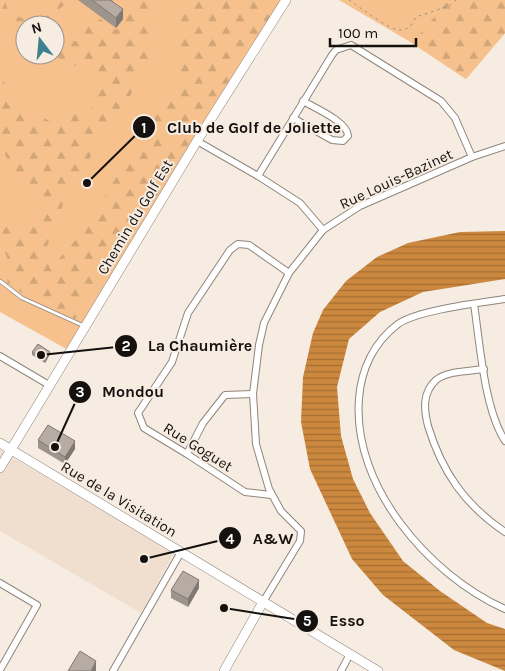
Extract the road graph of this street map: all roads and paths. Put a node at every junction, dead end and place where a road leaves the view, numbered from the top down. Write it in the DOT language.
graph roads {
  1 [pos="286,0"];
  2 [pos="350,0"];
  3 [pos="456,0"];
  4 [pos="303,101"];
  5 [pos="293,118"];
  6 [pos="197,141"];
  7 [pos="505,146"];
  8 [pos="472,157"];
  9 [pos="258,176"];
  10 [pos="323,230"];
  11 [pos="289,273"];
  12 [pos="0,281"];
  13 [pos="505,299"];
  14 [pos="474,304"];
  15 [pos="84,327"];
  16 [pos="0,356"];
  17 [pos="484,369"];
  18 [pos="49,385"];
  19 [pos="253,394"];
  20 [pos="505,441"];
  21 [pos="0,443"];
  22 [pos="11,449"];
  23 [pos="187,454"];
  24 [pos="0,468"];
  25 [pos="271,495"];
  26 [pos="505,532"];
  27 [pos="181,552"];
  28 [pos="0,583"];
  29 [pos="263,602"];
  30 [pos="505,609"];
  31 [pos="350,654"];
  32 [pos="0,670"];
  33 [pos="113,671"];
  34 [pos="224,671"];
  35 [pos="341,671"];
  36 [pos="378,671"];
  1 -- 6 [label="street, Chemin du Golf Est"];
  2 -- 3 [label="path"];
  4 -- 5 [label="street"];
  4 -- 5 [label="street"];
  4 -- 8 [label="street"];
  5 -- 9 [label="street"];
  6 -- 9 [label="street"];
  6 -- 15 [label="street, Chemin du Golf Est"];
  7 -- 8 [label="street, Rue Louis-Bazinet"];
  8 -- 10 [label="street, Rue Louis-Bazinet"];
  9 -- 10 [label="street"];
  10 -- 11 [label="street, Rue Louis-Bazinet"];
  11 -- 19 [label="street, Rue Louis-Bazinet"];
  11 -- 23 [label="street, Rue Goguet"];
  12 -- 15 [label="lane"];
  13 -- 14 [label="street"];
  14 -- 17 [label="street"];
  14 -- 30 [label="street"];
  15 -- 18 [label="street, Chemin du Golf Est"];
  16 -- 18 [label="street"];
  17 -- 20 [label="street"];
  17 -- 26 [label="street"];
  18 -- 22 [label="street, Chemin du Golf Est"];
  19 -- 23 [label="street"];
  19 -- 25 [label="street, Rue Louis-Bazinet"];
  21 -- 22 [label="street, Rue de la Visitation"];
  22 -- 24 [label="street, Chemin du Golf Est"];
  22 -- 27 [label="street, Rue de la Visitation"];
  23 -- 25 [label="street, Rue Goguet"];
  25 -- 29 [label="street, Rue Louis-Bazinet"];
  27 -- 29 [label="street, Rue de la Visitation"];
  27 -- 33 [label="street"];
  28 -- 32 [label="street"];
  29 -- 31 [label="street, Rue de la Visitation"];
  29 -- 34 [label="street"];
  31 -- 35 [label="street"];
  31 -- 36 [label="street, Rue de la Visitation"];
}
